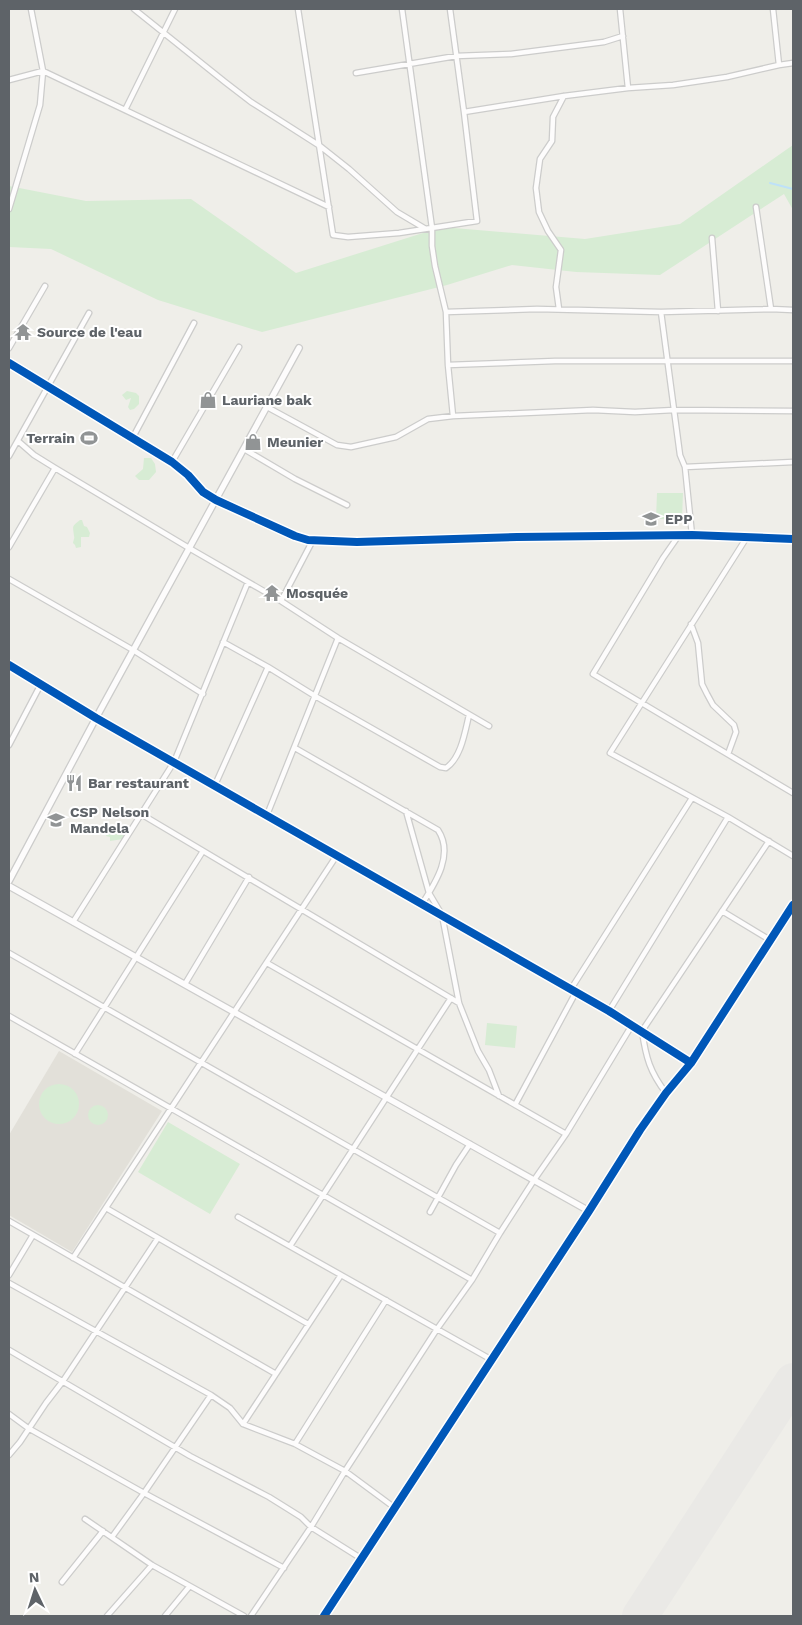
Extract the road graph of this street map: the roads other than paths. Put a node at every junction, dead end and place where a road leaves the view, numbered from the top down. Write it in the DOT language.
graph roads {
  1 [pos="31,9"];
  2 [pos="134,9"];
  3 [pos="175,9"];
  4 [pos="298,9"];
  5 [pos="402,9"];
  6 [pos="450,9"];
  7 [pos="620,9"];
  8 [pos="773,9"];
  9 [pos="164,32"];
  10 [pos="623,36"];
  11 [pos="456,56"];
  12 [pos="793,63"];
  13 [pos="410,64"];
  14 [pos="779,65"];
  15 [pos="43,71"];
  16 [pos="356,73"];
  17 [pos="9,80"];
  18 [pos="628,88"];
  19 [pos="564,96"];
  20 [pos="125,110"];
  21 [pos="464,112"];
  22 [pos="320,146"];
  23 [pos="10,205"];
  24 [pos="329,207"];
  25 [pos="756,207"];
  26 [pos="432,228"];
  27 [pos="425,229"];
  28 [pos="712,238"];
  29 [pos="45,286"];
  30 [pos="559,309"];
  31 [pos="772,309"];
  32 [pos="718,310"];
  33 [pos="793,310"];
  34 [pos="446,312"];
  35 [pos="661,312"];
  36 [pos="90,313"];
  37 [pos="194,323"];
  38 [pos="239,347"];
  39 [pos="9,348"];
  40 [pos="299,348"];
  41 [pos="669,361"];
  42 [pos="793,361"];
  43 [pos="9,363"];
  44 [pos="448,365"];
  45 [pos="47,386"];
  46 [pos="267,407"];
  47 [pos="674,410"];
  48 [pos="793,411"];
  49 [pos="453,416"];
  50 [pos="132,439"];
  51 [pos="18,441"];
  52 [pos="244,449"];
  53 [pos="9,456"];
  54 [pos="172,462"];
  55 [pos="793,462"];
  56 [pos="685,467"];
  57 [pos="56,468"];
  58 [pos="216,500"];
  59 [pos="347,505"];
  60 [pos="680,535"];
  61 [pos="692,535"];
  62 [pos="747,537"];
  63 [pos="793,539"];
  64 [pos="312,540"];
  65 [pos="9,547"];
  66 [pos="189,548"];
  67 [pos="9,579"];
  68 [pos="248,582"];
  69 [pos="281,601"];
  70 [pos="691,624"];
  71 [pos="338,638"];
  72 [pos="223,642"];
  73 [pos="133,650"];
  74 [pos="9,665"];
  75 [pos="268,667"];
  76 [pos="41,684"];
  77 [pos="203,694"];
  78 [pos="315,696"];
  79 [pos="641,703"];
  80 [pos="469,715"];
  81 [pos="96,718"];
  82 [pos="489,726"];
  83 [pos="11,737"];
  84 [pos="9,745"];
  85 [pos="295,748"];
  86 [pos="728,754"];
  87 [pos="174,762"];
  88 [pos="215,785"];
  89 [pos="793,786"];
  90 [pos="791,792"];
  91 [pos="692,798"];
  92 [pos="406,811"];
  93 [pos="141,814"];
  94 [pos="266,815"];
  95 [pos="728,817"];
  96 [pos="769,841"];
  97 [pos="203,851"];
  98 [pos="338,855"];
  99 [pos="793,856"];
  100 [pos="249,878"];
  101 [pos="9,881"];
  102 [pos="9,886"];
  103 [pos="429,893"];
  104 [pos="422,904"];
  105 [pos="793,905"];
  106 [pos="302,909"];
  107 [pos="722,911"];
  108 [pos="442,915"];
  109 [pos="73,922"];
  110 [pos="486,940"];
  111 [pos="770,940"];
  112 [pos="9,953"];
  113 [pos="136,957"];
  114 [pos="267,963"];
  115 [pos="185,984"];
  116 [pos="573,990"];
  117 [pos="451,998"];
  118 [pos="459,1002"];
  119 [pos="104,1008"];
  120 [pos="609,1011"];
  121 [pos="234,1012"];
  122 [pos="9,1016"];
  123 [pos="632,1026"];
  124 [pos="642,1031"];
  125 [pos="417,1050"];
  126 [pos="75,1054"];
  127 [pos="201,1063"];
  128 [pos="691,1063"];
  129 [pos="666,1093"];
  130 [pos="499,1096"];
  131 [pos="387,1097"];
  132 [pos="515,1104"];
  133 [pos="172,1109"];
  134 [pos="566,1134"];
  135 [pos="470,1144"];
  136 [pos="353,1149"];
  137 [pos="534,1180"];
  138 [pos="323,1195"];
  139 [pos="438,1198"];
  140 [pos="106,1208"];
  141 [pos="589,1211"];
  142 [pos="430,1212"];
  143 [pos="238,1217"];
  144 [pos="9,1221"];
  145 [pos="500,1233"];
  146 [pos="33,1235"];
  147 [pos="158,1238"];
  148 [pos="290,1246"];
  149 [pos="73,1258"];
  150 [pos="9,1275"];
  151 [pos="341,1275"];
  152 [pos="472,1280"];
  153 [pos="9,1283"];
  154 [pos="126,1288"];
  155 [pos="386,1300"];
  156 [pos="308,1324"];
  157 [pos="437,1329"];
  158 [pos="97,1332"];
  159 [pos="9,1350"];
  160 [pos="492,1360"];
  161 [pos="276,1374"];
  162 [pos="63,1381"];
  163 [pos="211,1395"];
  164 [pos="9,1414"];
  165 [pos="243,1424"];
  166 [pos="28,1428"];
  167 [pos="295,1444"];
  168 [pos="175,1448"];
  169 [pos="9,1454"];
  170 [pos="345,1471"];
  171 [pos="144,1493"];
  172 [pos="395,1508"];
  173 [pos="85,1519"];
  174 [pos="311,1527"];
  175 [pos="103,1531"];
  176 [pos="112,1537"];
  177 [pos="362,1559"];
  178 [pos="152,1565"];
  179 [pos="284,1568"];
  180 [pos="62,1582"];
  181 [pos="189,1587"];
  182 [pos="107,1616"];
  183 [pos="165,1616"];
  184 [pos="244,1616"];
  185 [pos="251,1616"];
  186 [pos="324,1616"];
  1 -- 15 [label="street"];
  2 -- 9 [label="street"];
  3 -- 9 [label="street"];
  4 -- 22 [label="street"];
  5 -- 13 [label="street"];
  6 -- 11 [label="street"];
  7 -- 10 [label="street"];
  8 -- 14 [label="street"];
  9 -- 20 [label="street"];
  9 -- 22 [label="street"];
  10 -- 11 [label="street"];
  10 -- 18 [label="street"];
  11 -- 13 [label="street"];
  11 -- 21 [label="street"];
  12 -- 14 [label="street"];
  13 -- 16 [label="street"];
  13 -- 26 [label="street"];
  14 -- 18 [label="street"];
  15 -- 17 [label="street"];
  15 -- 20 [label="street"];
  15 -- 23 [label="street"];
  18 -- 19 [label="street"];
  19 -- 21 [label="street"];
  19 -- 30 [label="street"];
  20 -- 24 [label="street"];
  21 -- 26 [label="street"];
  22 -- 24 [label="street"];
  22 -- 27 [label="street"];
  24 -- 27 [label="street"];
  25 -- 31 [label="street"];
  26 -- 27 [label="street"];
  26 -- 34 [label="street"];
  28 -- 32 [label="street"];
  29 -- 39 [label="street"];
  30 -- 34 [label="street"];
  30 -- 35 [label="street"];
  31 -- 32 [label="street"];
  31 -- 33 [label="street"];
  32 -- 35 [label="street"];
  34 -- 44 [label="street"];
  35 -- 41 [label="street"];
  36 -- 45 [label="street"];
  37 -- 50 [label="street"];
  38 -- 54 [label="street"];
  40 -- 46 [label="street"];
  41 -- 42 [label="street"];
  41 -- 44 [label="street"];
  41 -- 47 [label="street"];
  43 -- 45 [label="street"];
  44 -- 49 [label="street"];
  45 -- 50 [label="street"];
  45 -- 51 [label="street"];
  46 -- 49 [label="street"];
  46 -- 52 [label="street"];
  47 -- 48 [label="street"];
  47 -- 49 [label="street"];
  47 -- 56 [label="street"];
  50 -- 54 [label="street"];
  51 -- 53 [label="street"];
  51 -- 57 [label="street"];
  52 -- 58 [label="street"];
  52 -- 59 [label="street"];
  54 -- 58 [label="street"];
  55 -- 56 [label="street"];
  56 -- 61 [label="street"];
  57 -- 65 [label="street"];
  57 -- 66 [label="street"];
  58 -- 64 [label="street"];
  58 -- 66 [label="street"];
  60 -- 61 [label="street"];
  60 -- 64 [label="street"];
  60 -- 79 [label="street"];
  61 -- 62 [label="street"];
  62 -- 63 [label="street"];
  62 -- 70 [label="street"];
  64 -- 69 [label="street"];
  66 -- 68 [label="street"];
  66 -- 73 [label="street"];
  67 -- 73 [label="street"];
  68 -- 69 [label="street"];
  68 -- 72 [label="street"];
  69 -- 71 [label="street"];
  70 -- 79 [label="street"];
  70 -- 86 [label="street"];
  71 -- 78 [label="street"];
  71 -- 80 [label="street"];
  72 -- 75 [label="street"];
  72 -- 77 [label="street"];
  73 -- 77 [label="street"];
  73 -- 81 [label="street"];
  74 -- 76 [label="street"];
  75 -- 78 [label="street"];
  75 -- 88 [label="street"];
  76 -- 81 [label="street"];
  76 -- 83 [label="street"];
  77 -- 87 [label="street"];
  78 -- 80 [label="street"];
  78 -- 85 [label="street"];
  79 -- 86 [label="street"];
  79 -- 91 [label="street"];
  80 -- 82 [label="street"];
  81 -- 87 [label="street"];
  81 -- 101 [label="street"];
  83 -- 84 [label="street"];
  85 -- 92 [label="street"];
  85 -- 94 [label="street"];
  86 -- 90 [label="street"];
  87 -- 88 [label="street"];
  87 -- 93 [label="street"];
  88 -- 94 [label="street"];
  89 -- 90 [label="street"];
  91 -- 95 [label="street"];
  91 -- 116 [label="street"];
  92 -- 103 [label="street"];
  92 -- 103 [label="street"];
  93 -- 97 [label="street"];
  93 -- 109 [label="street"];
  94 -- 98 [label="street"];
  95 -- 96 [label="street"];
  95 -- 120 [label="street"];
  96 -- 99 [label="street"];
  96 -- 107 [label="street"];
  97 -- 100 [label="street"];
  97 -- 113 [label="street"];
  98 -- 104 [label="street"];
  98 -- 106 [label="street"];
  100 -- 106 [label="street"];
  100 -- 115 [label="street"];
  102 -- 109 [label="street"];
  103 -- 104 [label="street"];
  103 -- 108 [label="street"];
  104 -- 108 [label="street"];
  105 -- 111 [label="street"];
  106 -- 114 [label="street"];
  106 -- 117 [label="street"];
  107 -- 111 [label="street"];
  107 -- 124 [label="street"];
  108 -- 110 [label="street"];
  108 -- 118 [label="street"];
  109 -- 113 [label="street"];
  110 -- 116 [label="street"];
  111 -- 128 [label="street"];
  112 -- 119 [label="street"];
  113 -- 115 [label="street"];
  113 -- 119 [label="street"];
  114 -- 121 [label="street"];
  114 -- 125 [label="street"];
  115 -- 121 [label="street"];
  116 -- 120 [label="street"];
  116 -- 132 [label="street"];
  117 -- 118 [label="street"];
  117 -- 125 [label="street"];
  118 -- 130 [label="street"];
  119 -- 126 [label="street"];
  119 -- 127 [label="street"];
  120 -- 123 [label="street"];
  121 -- 127 [label="street"];
  121 -- 131 [label="street"];
  122 -- 126 [label="street"];
  123 -- 124 [label="street"];
  123 -- 134 [label="street"];
  124 -- 128 [label="street"];
  124 -- 129 [label="street"];
  125 -- 130 [label="street"];
  125 -- 131 [label="street"];
  126 -- 133 [label="street"];
  127 -- 133 [label="street"];
  127 -- 136 [label="street"];
  128 -- 129 [label="street"];
  129 -- 141 [label="street"];
  130 -- 132 [label="street"];
  131 -- 135 [label="street"];
  131 -- 136 [label="street"];
  132 -- 134 [label="street"];
  133 -- 138 [label="street"];
  133 -- 140 [label="street"];
  134 -- 137 [label="street"];
  135 -- 137 [label="street"];
  135 -- 139 [label="street"];
  136 -- 138 [label="street"];
  136 -- 139 [label="street"];
  137 -- 141 [label="street"];
  137 -- 145 [label="street"];
  138 -- 148 [label="street"];
  138 -- 152 [label="street"];
  139 -- 142 [label="street"];
  139 -- 145 [label="street"];
  140 -- 147 [label="street"];
  140 -- 149 [label="street"];
  141 -- 160 [label="street"];
  143 -- 148 [label="street"];
  144 -- 146 [label="street"];
  145 -- 152 [label="street"];
  146 -- 149 [label="street"];
  146 -- 150 [label="street"];
  147 -- 154 [label="street"];
  147 -- 156 [label="street"];
  148 -- 151 [label="street"];
  149 -- 154 [label="street"];
  151 -- 155 [label="street"];
  151 -- 156 [label="street"];
  152 -- 157 [label="street"];
  153 -- 158 [label="street"];
  154 -- 158 [label="street"];
  154 -- 161 [label="street"];
  155 -- 157 [label="street"];
  155 -- 167 [label="street"];
  156 -- 161 [label="street"];
  157 -- 160 [label="street"];
  157 -- 170 [label="street"];
  158 -- 162 [label="street"];
  158 -- 163 [label="street"];
  159 -- 162 [label="street"];
  160 -- 172 [label="street"];
  161 -- 165 [label="street"];
  162 -- 166 [label="street"];
  162 -- 168 [label="street"];
  163 -- 165 [label="street"];
  163 -- 168 [label="street"];
  164 -- 166 [label="street"];
  165 -- 167 [label="street"];
  166 -- 169 [label="street"];
  166 -- 171 [label="street"];
  167 -- 170 [label="street"];
  168 -- 171 [label="street"];
  168 -- 174 [label="street"];
  170 -- 172 [label="street"];
  170 -- 174 [label="street"];
  171 -- 176 [label="street"];
  171 -- 179 [label="street"];
  172 -- 177 [label="street"];
  173 -- 175 [label="street"];
  174 -- 177 [label="street"];
  174 -- 179 [label="street"];
  175 -- 176 [label="street"];
  175 -- 180 [label="street"];
  176 -- 178 [label="street"];
  177 -- 186 [label="street"];
  178 -- 181 [label="street"];
  178 -- 182 [label="street"];
  179 -- 185 [label="street"];
  181 -- 183 [label="street"];
  181 -- 184 [label="street"];
}
